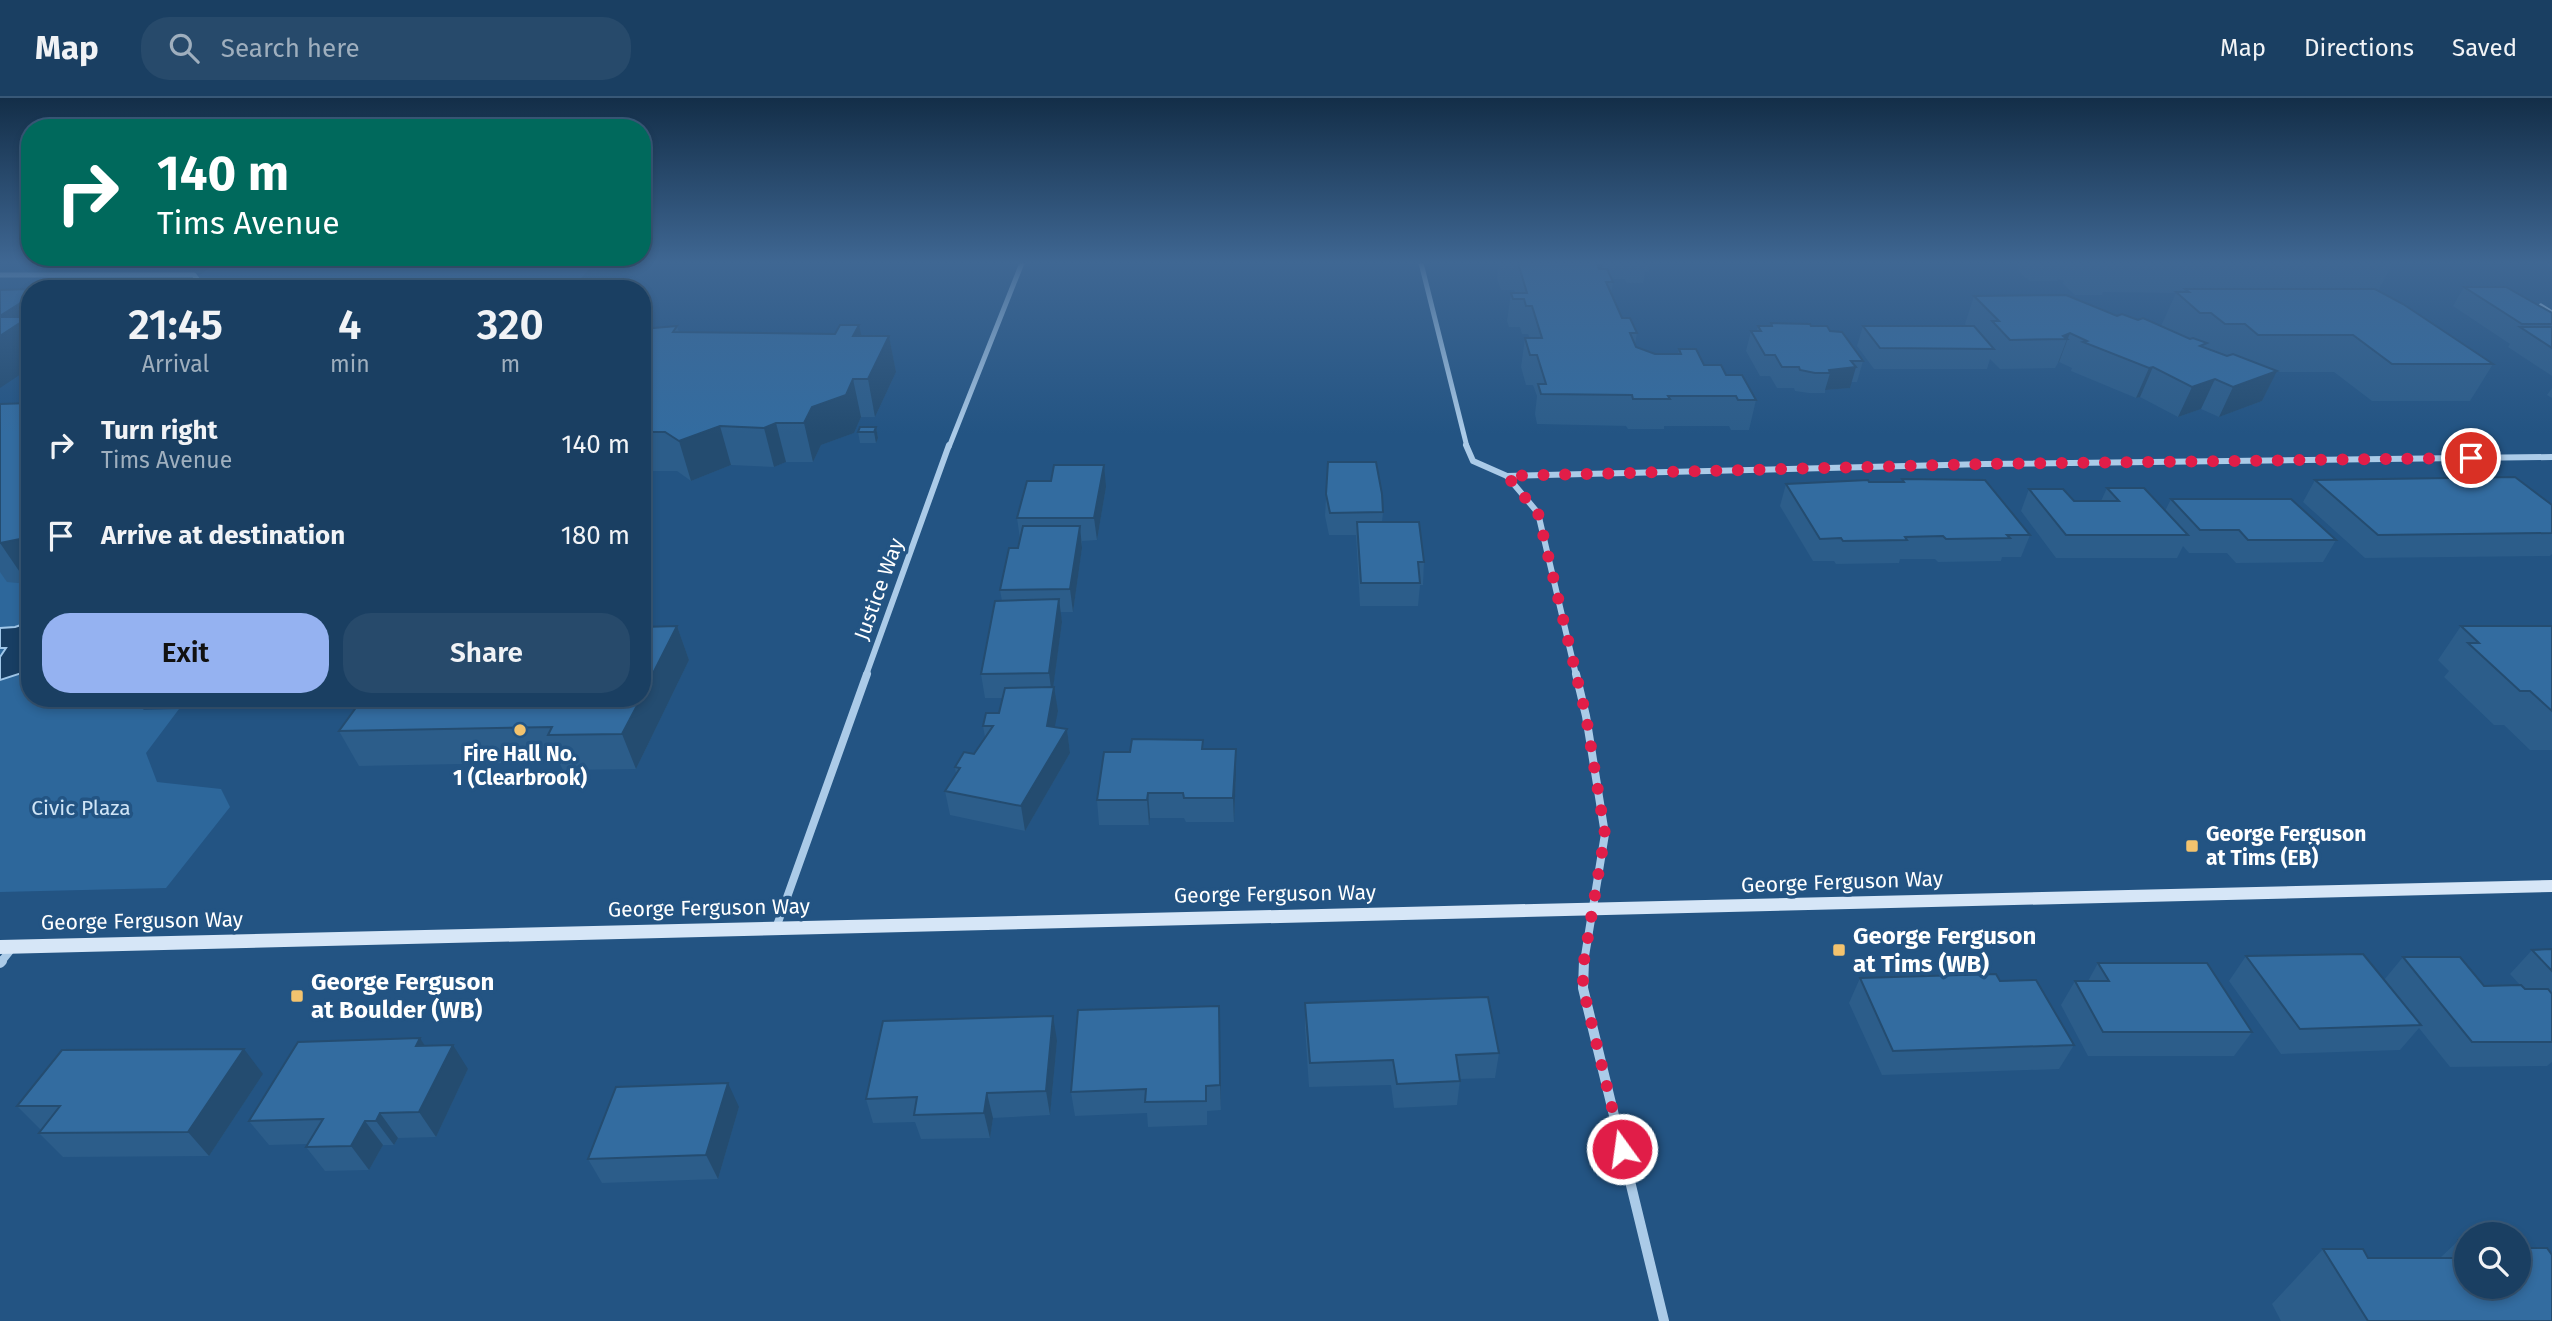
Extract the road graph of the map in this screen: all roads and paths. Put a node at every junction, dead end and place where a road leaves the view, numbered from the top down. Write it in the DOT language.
graph roads {
  1 [pos="1000,320"];
  2 [pos="1434,320"];
  3 [pos="2552,457"];
  4 [pos="1507,476"];
  5 [pos="2552,886"];
  6 [pos="1591,910"];
  7 [pos="776,929"];
  8 [pos="7,947"];
  9 [pos="0,962"];
  10 [pos="1664,1321"];
  1 -- 7 [label="street, Justice Way"];
  2 -- 4 [label="street"];
  3 -- 4 [label="street"];
  4 -- 6 [label="street"];
  5 -- 6 [label="main road, George Ferguson Way"];
  6 -- 7 [label="main road, George Ferguson Way"];
  6 -- 10 [label="street"];
  7 -- 8 [label="main road, George Ferguson Way"];
  8 -- 9 [label="street"];
}
